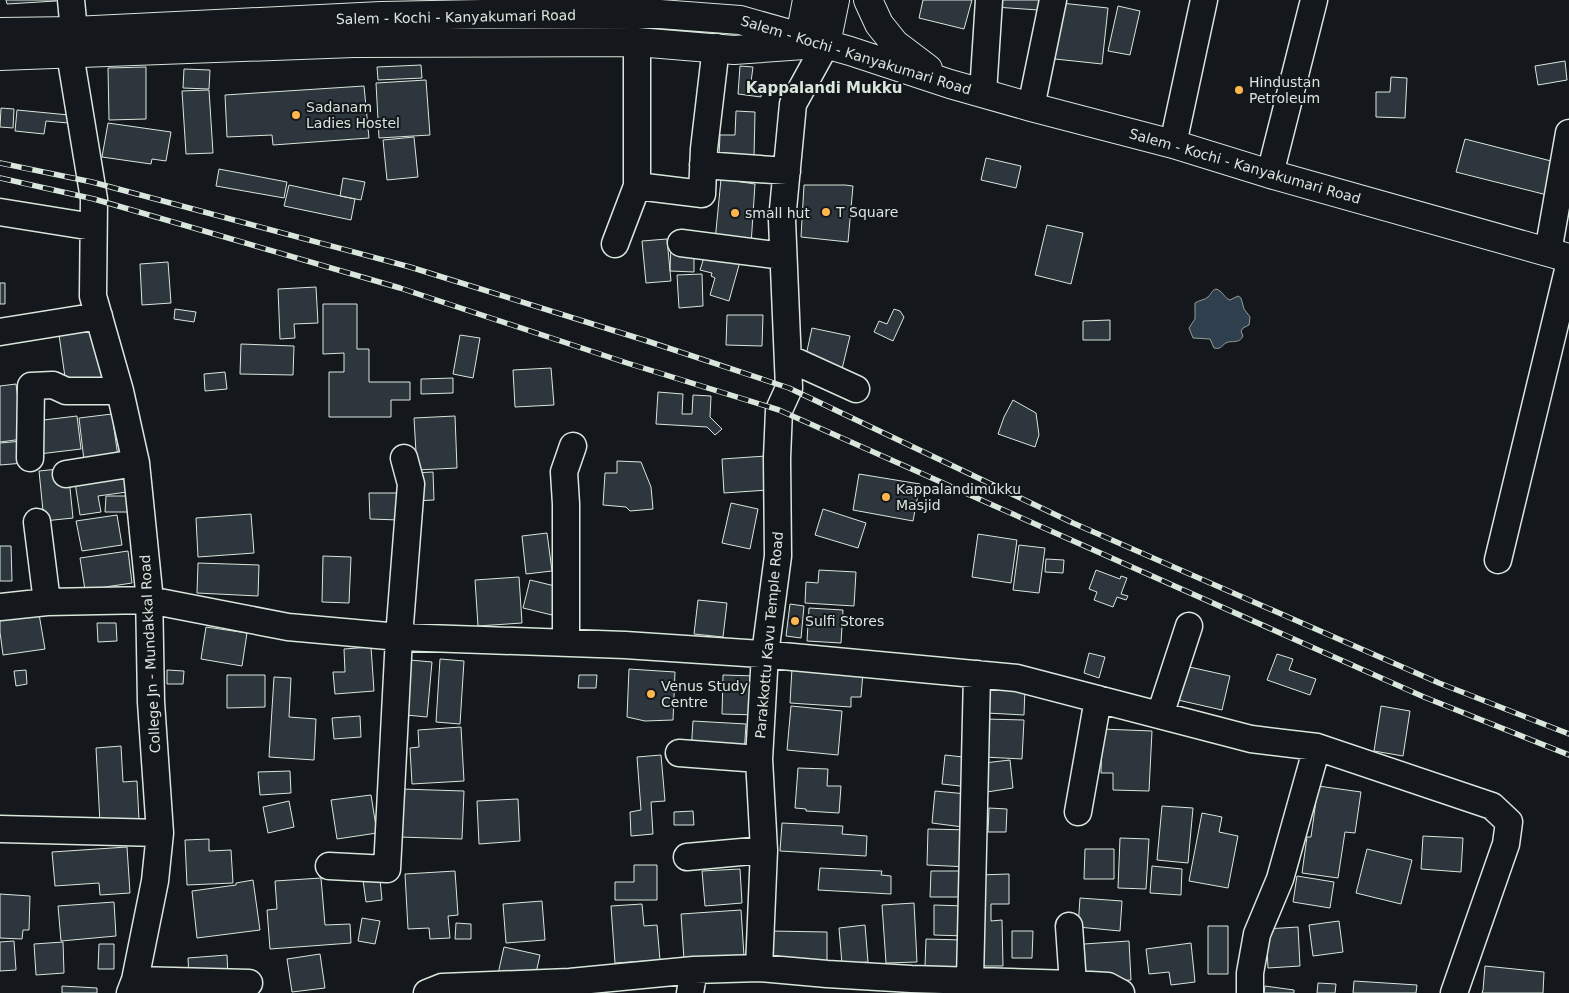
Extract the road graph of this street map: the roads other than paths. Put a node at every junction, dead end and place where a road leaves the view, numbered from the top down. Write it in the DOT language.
graph roads {
  1 [pos="71,0"];
  2 [pos="716,0"];
  3 [pos="807,0"];
  4 [pos="835,0"];
  5 [pos="868,0"];
  6 [pos="988,0"];
  7 [pos="1053,0"];
  8 [pos="1204,0"];
  9 [pos="1314,0"];
  10 [pos="556,7"];
  11 [pos="380,8"];
  12 [pos="660,14"];
  13 [pos="0,32"];
  14 [pos="800,37"];
  15 [pos="637,42"];
  16 [pos="72,43"];
  17 [pos="826,44"];
  18 [pos="716,47"];
  19 [pos="0,56"];
  20 [pos="950,84"];
  21 [pos="983,93"];
  22 [pos="1031,107"];
  23 [pos="1569,133"];
  24 [pos="1173,144"];
  25 [pos="703,165"];
  26 [pos="787,171"];
  27 [pos="1270,174"];
  28 [pos="637,186"];
  29 [pos="0,212"];
  30 [pos="93,227"];
  31 [pos="681,243"];
  32 [pos="615,244"];
  33 [pos="783,256"];
  34 [pos="1562,259"];
  35 [pos="99,316"];
  36 [pos="0,332"];
  37 [pos="788,358"];
  38 [pos="856,390"];
  39 [pos="120,391"];
  40 [pos="574,446"];
  41 [pos="30,458"];
  42 [pos="404,458"];
  43 [pos="136,463"];
  44 [pos="66,474"];
  45 [pos="37,522"];
  46 [pos="1498,560"];
  47 [pos="149,600"];
  48 [pos="47,602"];
  49 [pos="0,607"];
  50 [pos="1188,626"];
  51 [pos="399,637"];
  52 [pos="566,643"];
  53 [pos="765,654"];
  54 [pos="977,674"];
  55 [pos="1098,699"];
  56 [pos="1160,715"];
  57 [pos="1317,747"];
  58 [pos="679,753"];
  59 [pos="759,759"];
  60 [pos="1078,812"];
  61 [pos="0,829"];
  62 [pos="160,833"];
  63 [pos="764,850"];
  64 [pos="687,857"];
  65 [pos="329,866"];
  66 [pos="1069,926"];
  67 [pos="759,968"];
  68 [pos="970,980"];
  69 [pos="692,981"];
  70 [pos="249,983"];
  71 [pos="827,983"];
  72 [pos="1073,984"];
  73 [pos="132,986"];
  74 [pos="911,986"];
  75 [pos="427,993"];
  76 [pos="1121,993"];
  77 [pos="1250,993"];
  78 [pos="1454,993"];
  1 -- 16 [label="street, College Jn - Mundakkal Road"];
  2 -- 12 [label="main road"];
  3 -- 14 [label="main road"];
  4 -- 17 [label="main road"];
  5 -- 20 [label="main road"];
  6 -- 21 [label="street"];
  7 -- 22 [label="street"];
  8 -- 24 [label="street"];
  9 -- 27 [label="street"];
  10 -- 11 [label="main road, Salem - Kochi - Kanyakumari Road"];
  10 -- 12 [label="main road, Salem - Kochi - Kanyakumari Road"];
  11 -- 16 [label="main road, Salem - Kochi - Kanyakumari Road"];
  12 -- 14 [label="main road, Salem - Kochi - Kanyakumari Road"];
  13 -- 16 [label="main road, Salem - Kochi - Kanyakumari Road"];
  14 -- 17 [label="main road, Salem - Kochi - Kanyakumari Road"];
  15 -- 16 [label="main road"];
  15 -- 18 [label="main road"];
  15 -- 28 [label="street"];
  16 -- 19 [label="main road"];
  16 -- 30 [label="street, College Jn - Mundakkal Road"];
  17 -- 18 [label="main road"];
  17 -- 20 [label="main road, Salem - Kochi - Kanyakumari Road"];
  17 -- 26 [label="street, Parakkottu Kavu Temple Road"];
  18 -- 25 [label="street"];
  20 -- 21 [label="main road, Salem - Kochi - Kanyakumari Road"];
  21 -- 22 [label="main road, Salem - Kochi - Kanyakumari Road"];
  22 -- 24 [label="main road, Salem - Kochi - Kanyakumari Road"];
  23 -- 34 [label="street"];
  24 -- 27 [label="main road, Salem - Kochi - Kanyakumari Road"];
  25 -- 26 [label="street"];
  25 -- 28 [label="street"];
  26 -- 33 [label="street, Parakkottu Kavu Temple Road"];
  27 -- 34 [label="main road, Salem - Kochi - Kanyakumari Road"];
  28 -- 32 [label="street"];
  29 -- 30 [label="street"];
  30 -- 35 [label="street, College Jn - Mundakkal Road"];
  31 -- 33 [label="street"];
  33 -- 37 [label="street, Parakkottu Kavu Temple Road"];
  34 -- 46 [label="street"];
  35 -- 36 [label="street"];
  35 -- 39 [label="street, College Jn - Mundakkal Road"];
  37 -- 38 [label="street"];
  37 -- 53 [label="street, Parakkottu Kavu Temple Road"];
  39 -- 41 [label="street"];
  39 -- 43 [label="street, College Jn - Mundakkal Road"];
  40 -- 52 [label="street"];
  42 -- 51 [label="street"];
  43 -- 44 [label="street"];
  43 -- 47 [label="street, College Jn - Mundakkal Road"];
  45 -- 48 [label="street"];
  47 -- 48 [label="street"];
  47 -- 51 [label="street"];
  47 -- 62 [label="street, College Jn - Mundakkal Road"];
  48 -- 49 [label="street"];
  50 -- 56 [label="street"];
  51 -- 52 [label="street"];
  51 -- 65 [label="street"];
  52 -- 53 [label="street"];
  53 -- 54 [label="street"];
  53 -- 59 [label="street, Parakkottu Kavu Temple Road"];
  54 -- 55 [label="street"];
  54 -- 68 [label="street"];
  55 -- 56 [label="street"];
  55 -- 60 [label="street"];
  56 -- 57 [label="street"];
  57 -- 77 [label="street"];
  57 -- 78 [label="street"];
  58 -- 59 [label="street"];
  59 -- 63 [label="street, Parakkottu Kavu Temple Road"];
  61 -- 62 [label="street"];
  62 -- 73 [label="street, College Jn - Mundakkal Road"];
  63 -- 64 [label="street"];
  63 -- 67 [label="street, Parakkottu Kavu Temple Road"];
  66 -- 72 [label="street"];
  67 -- 69 [label="street"];
  67 -- 71 [label="street"];
  68 -- 72 [label="street"];
  68 -- 74 [label="street"];
  69 -- 75 [label="street"];
  70 -- 73 [label="street"];
  71 -- 74 [label="street"];
  72 -- 76 [label="street"];
}
